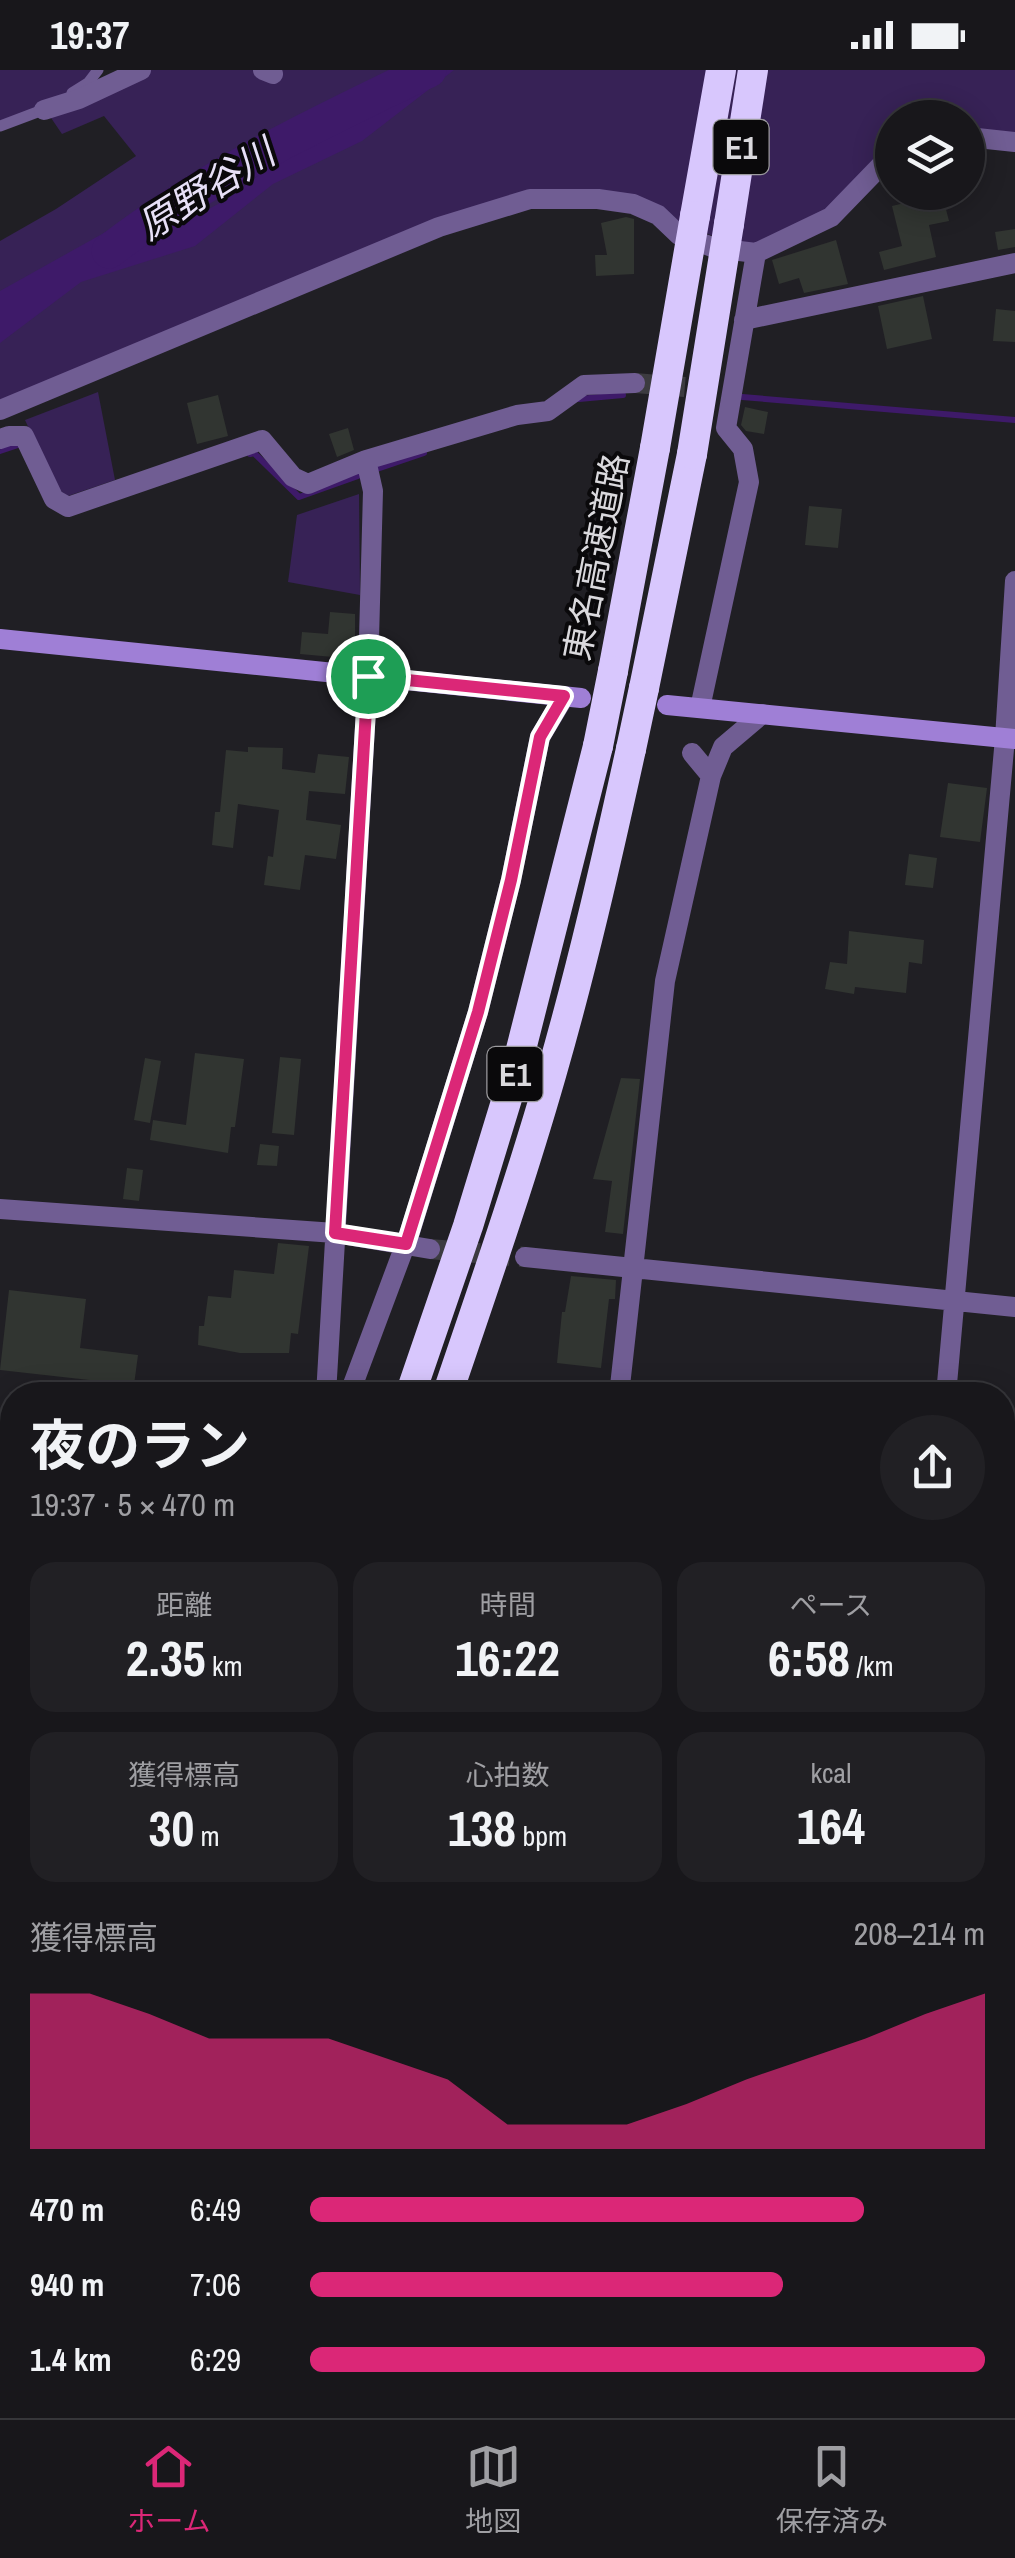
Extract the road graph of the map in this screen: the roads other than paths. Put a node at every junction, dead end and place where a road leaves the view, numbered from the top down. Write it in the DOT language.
graph roads {
  1 [pos="98,70"];
  2 [pos="141,70"];
  3 [pos="721,70"];
  4 [pos="753,70"];
  5 [pos="44,110"];
  6 [pos="0,126"];
  7 [pos="985,139"];
  8 [pos="1015,142"];
  9 [pos="875,171"];
  10 [pos="756,253"];
  11 [pos="1015,263"];
  12 [pos="744,320"];
  13 [pos="635,383"];
  14 [pos="0,410"];
  15 [pos="0,439"];
  16 [pos="366,460"];
  17 [pos="1015,581"];
  18 [pos="0,638"];
  19 [pos="368,676"];
  20 [pos="655,696"];
  21 [pos="700,708"];
  22 [pos="762,714"];
  23 [pos="1010,738"];
  24 [pos="692,753"];
  25 [pos="711,776"];
  26 [pos="0,1210"];
  27 [pos="335,1233"];
  28 [pos="406,1244"];
  29 [pos="430,1248"];
  30 [pos="525,1257"];
  31 [pos="631,1268"];
  32 [pos="955,1300"];
  33 [pos="1015,1307"];
  34 [pos="327,1382"];
  35 [pos="354,1382"];
  36 [pos="414,1382"];
  37 [pos="451,1382"];
  38 [pos="620,1382"];
  39 [pos="947,1382"];
  1 -- 5 [label="lane"];
  2 -- 5 [label="street"];
  3 -- 36 [label="highway, 東名高速道路 / E1, bridge"];
  4 -- 20 [label="highway, 東名高速道路 / E1, bridge"];
  5 -- 6 [label="lane"];
  7 -- 8 [label="street"];
  9 -- 10 [label="street"];
  10 -- 12 [label="street"];
  10 -- 14 [label="street"];
  11 -- 12 [label="street"];
  12 -- 21 [label="street"];
  13 -- 16 [label="street"];
  15 -- 16 [label="street"];
  16 -- 19 [label="street"];
  17 -- 23 [label="street"];
  18 -- 19 [label="street"];
  19 -- 27 [label="street"];
  19 -- 28 [label="street"];
  20 -- 21 [label="street"];
  20 -- 37 [label="highway, 東名高速道路 / E1, bridge"];
  21 -- 22 [label="street"];
  22 -- 23 [label="street"];
  22 -- 25 [label="street"];
  23 -- 32 [label="street"];
  24 -- 25 [label="street"];
  25 -- 31 [label="street"];
  26 -- 27 [label="street"];
  27 -- 28 [label="street"];
  27 -- 34 [label="street"];
  28 -- 29 [label="street"];
  28 -- 35 [label="street"];
  30 -- 31 [label="street"];
  31 -- 32 [label="street"];
  31 -- 38 [label="street"];
  32 -- 33 [label="street"];
  32 -- 39 [label="street"];
}
